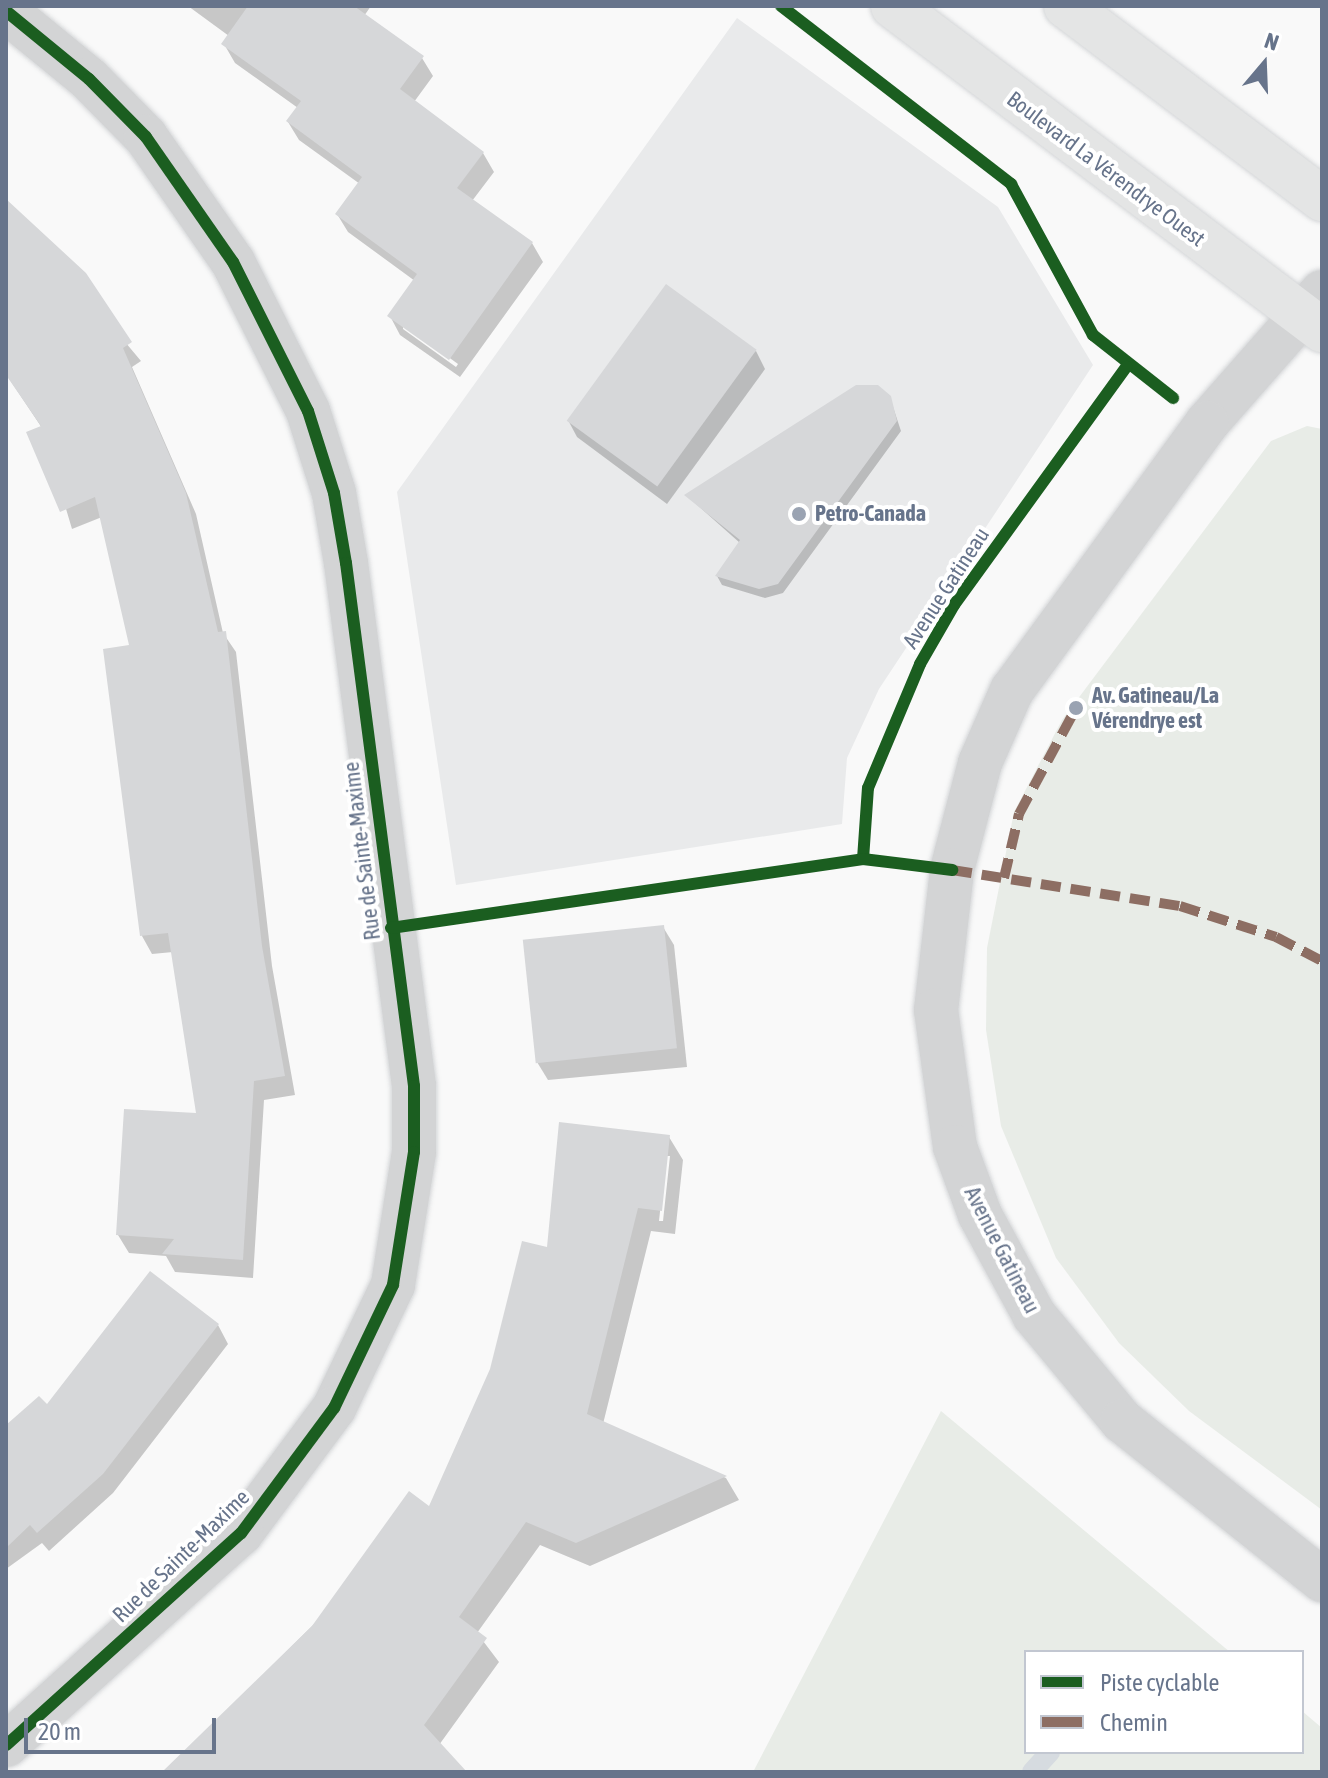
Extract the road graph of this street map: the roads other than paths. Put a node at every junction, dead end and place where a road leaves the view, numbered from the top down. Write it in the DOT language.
graph roads {
  1 [pos="893,6"];
  2 [pos="1066,6"];
  3 [pos="6,11"];
  4 [pos="1322,199"];
  5 [pos="1315,312"];
  6 [pos="1322,1580"];
  7 [pos="6,1745"];
  1 -- 5 [label="main road, Boulevard La Vérendrye Ouest"];
  2 -- 4 [label="main road"];
  3 -- 7 [label="street, Rue de Sainte-Maxime"];
  5 -- 6 [label="street, Avenue Gatineau"];
}
